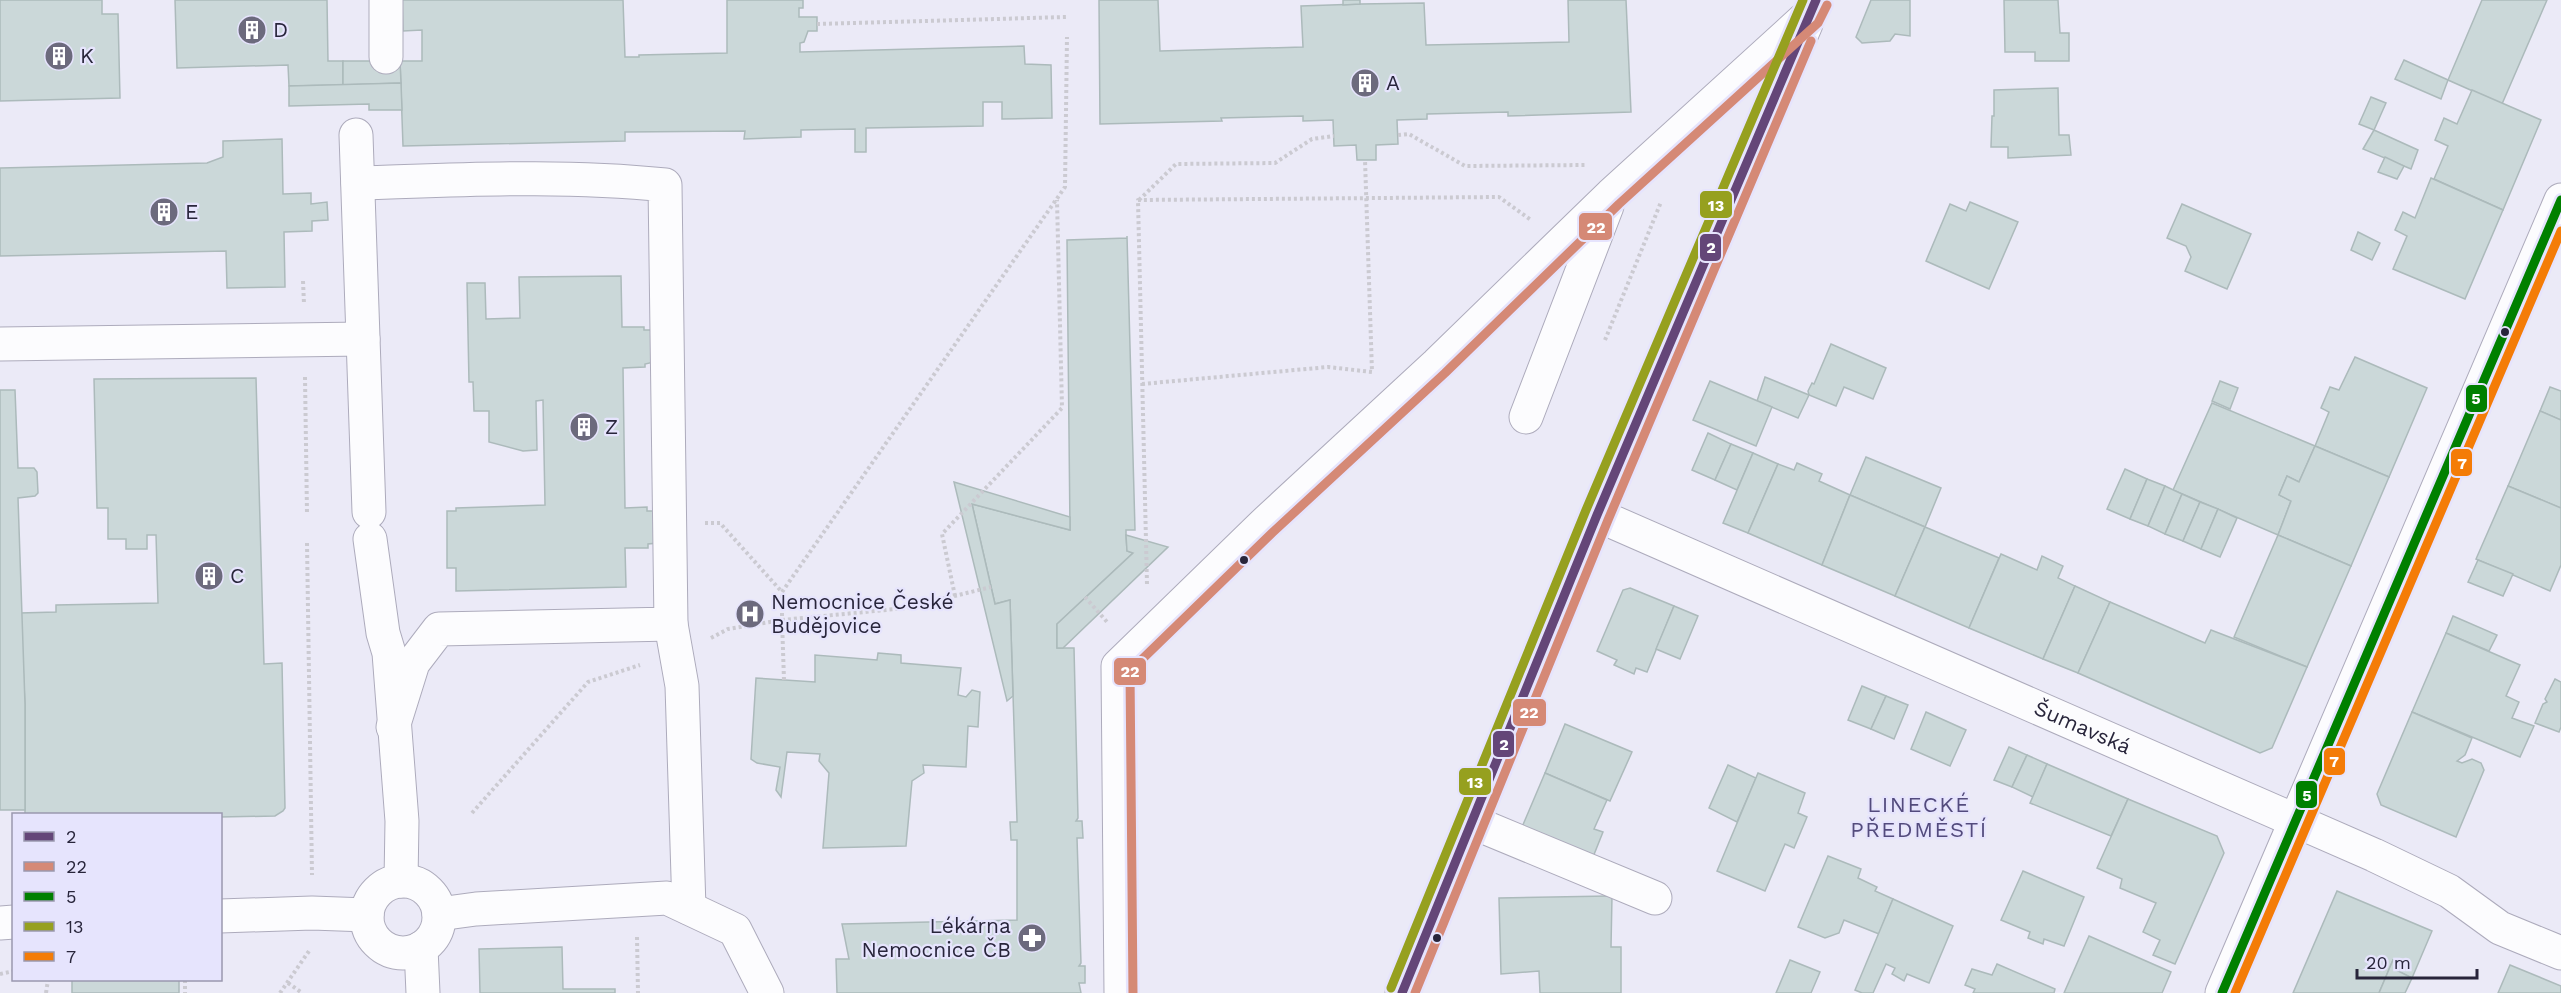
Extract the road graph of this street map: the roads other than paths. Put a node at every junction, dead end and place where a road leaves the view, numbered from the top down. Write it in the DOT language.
graph roads {
  1 [pos="386,0"];
  2 [pos="1813,7"];
  3 [pos="386,57"];
  4 [pos="356,135"];
  5 [pos="358,183"];
  6 [pos="1611,195"];
  7 [pos="2561,200"];
  8 [pos="2551,251"];
  9 [pos="363,339"];
  10 [pos="0,344"];
  11 [pos="1526,417"];
  12 [pos="1597,515"];
  13 [pos="671,624"];
  14 [pos="393,727"];
  15 [pos="2296,821"];
  16 [pos="1472,822"];
  17 [pos="401,881"];
  18 [pos="1655,898"];
  19 [pos="689,908"];
  20 [pos="439,914"];
  21 [pos="367,915"];
  22 [pos="222,916"];
  23 [pos="421,948"];
  24 [pos="2561,953"];
  25 [pos="423,993"];
  26 [pos="767,993"];
  27 [pos="1121,993"];
  28 [pos="1402,993"];
  29 [pos="2222,993"];
  1 -- 3 [label="street"];
  2 -- 6 [label="street"];
  2 -- 12 [label="street"];
  4 -- 5 [label="street"];
  5 -- 9 [label="street"];
  5 -- 13 [label="street"];
  6 -- 11 [label="street"];
  6 -- 27 [label="street"];
  7 -- 8 [label="street"];
  8 -- 15 [label="street"];
  9 -- 10 [label="street"];
  9 -- 14 [label="street"];
  12 -- 15 [label="street, Šumavská"];
  12 -- 16 [label="street"];
  13 -- 14 [label="street"];
  13 -- 19 [label="street"];
  14 -- 17 [label="street"];
  15 -- 24 [label="street, Šumavská"];
  15 -- 29 [label="street"];
  16 -- 18 [label="street"];
  16 -- 28 [label="street"];
  17 -- 20 [label="street"];
  17 -- 21 [label="street"];
  19 -- 20 [label="street"];
  19 -- 26 [label="street"];
  20 -- 23 [label="street"];
  21 -- 22 [label="street"];
  21 -- 23 [label="street"];
  23 -- 25 [label="street"];
}
